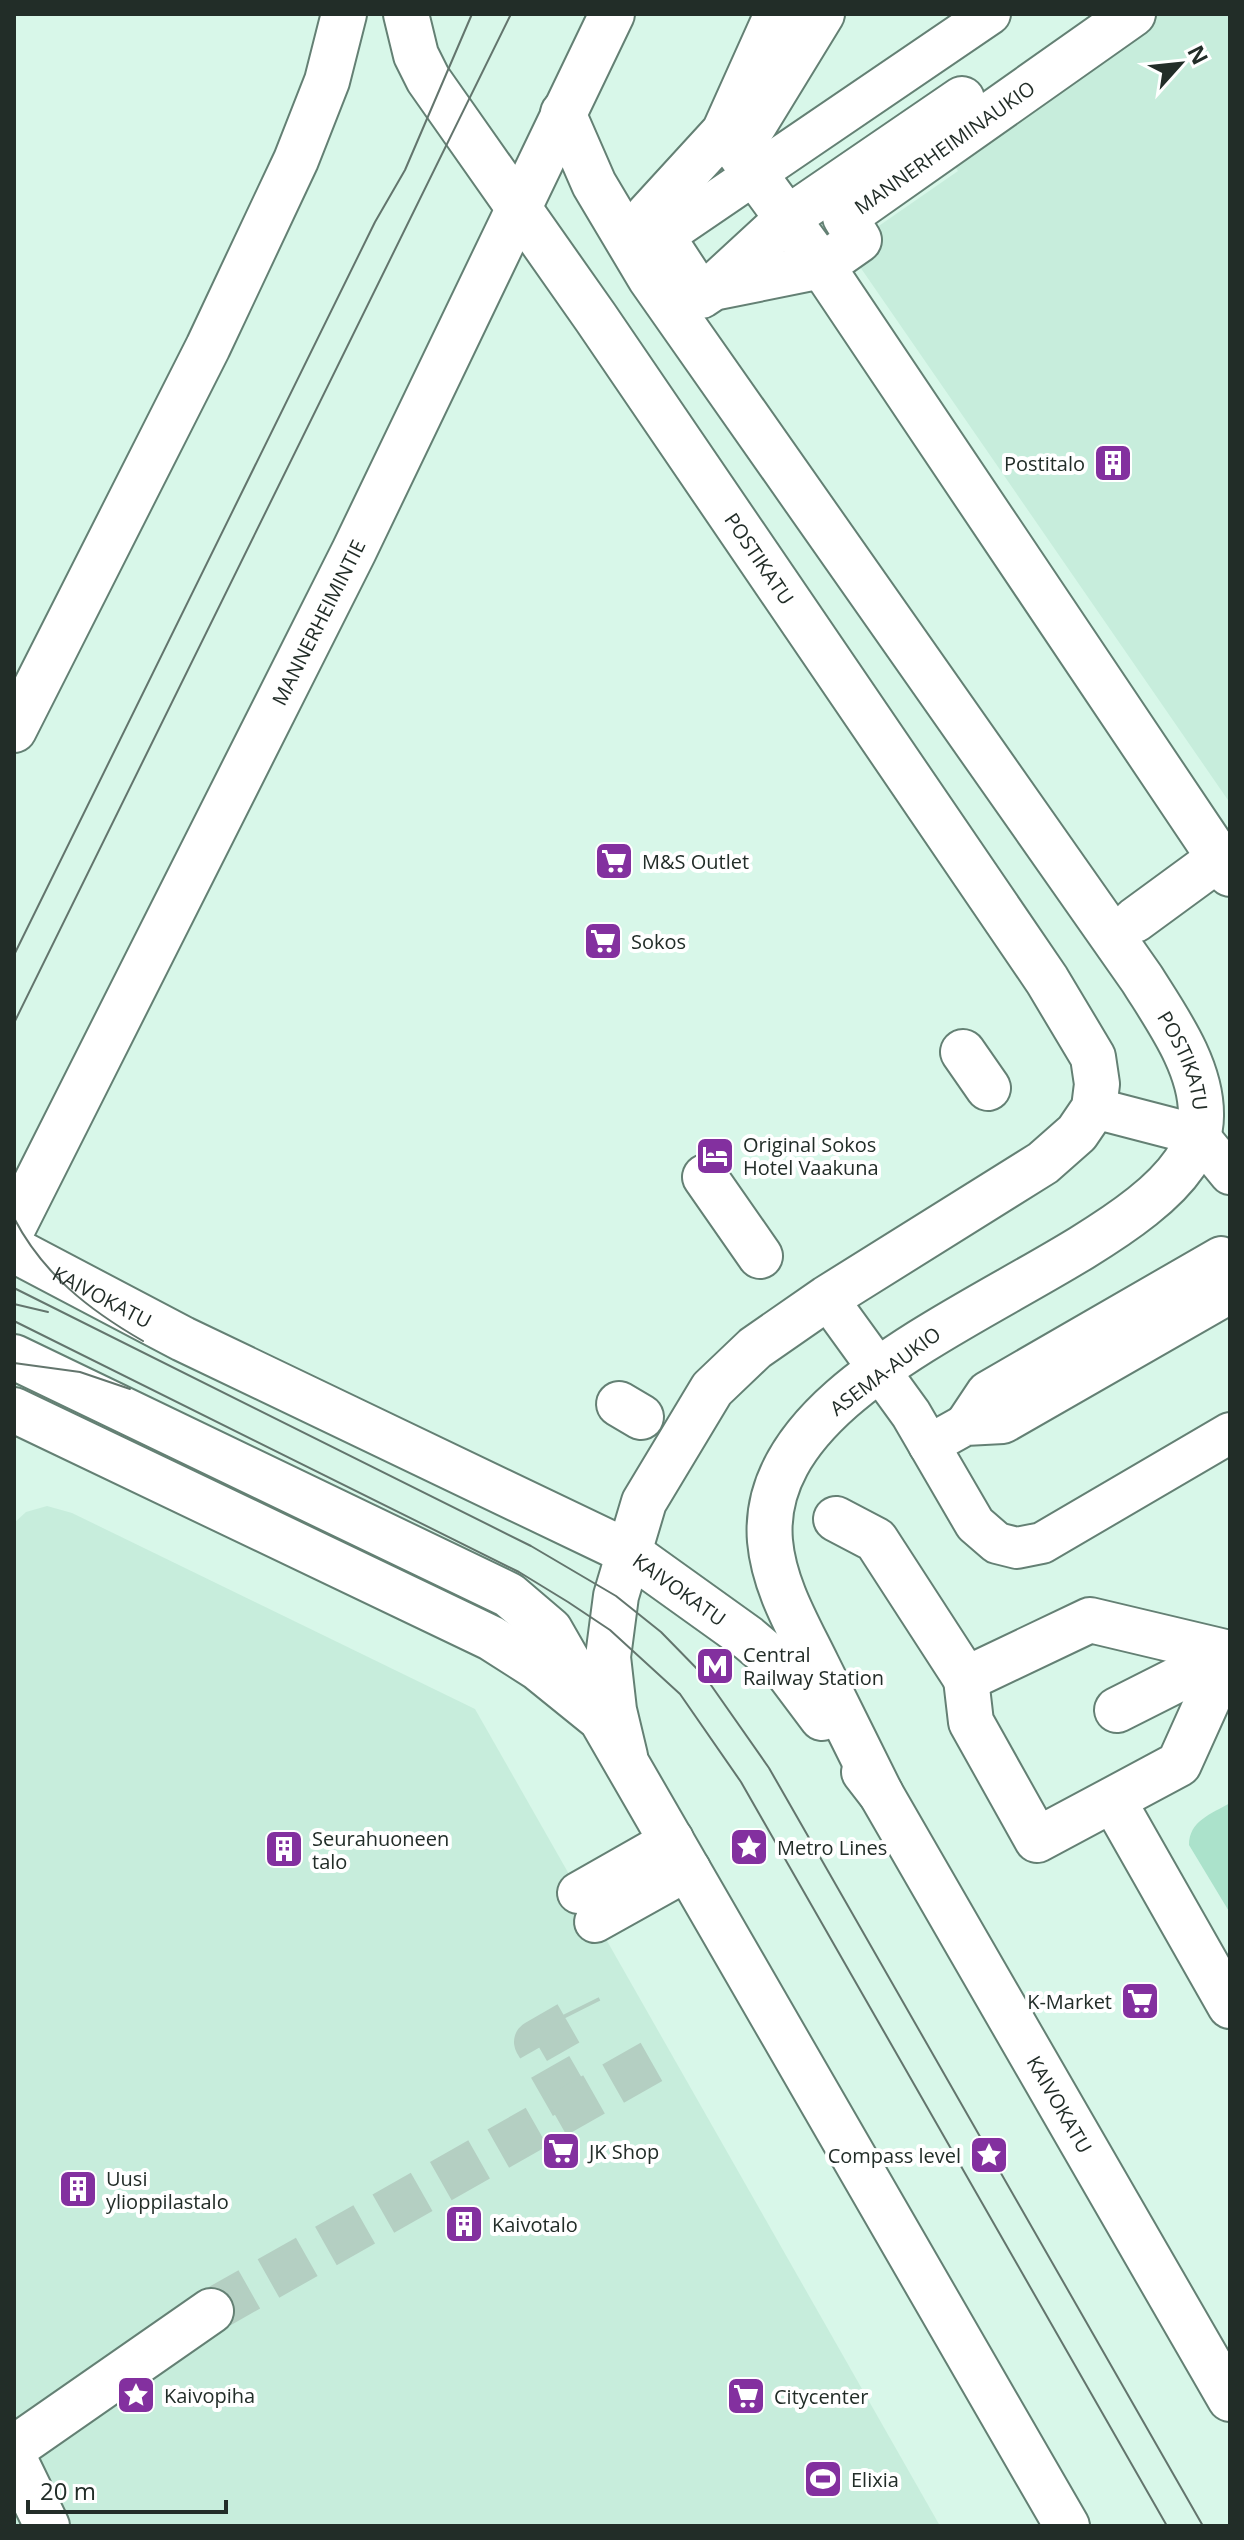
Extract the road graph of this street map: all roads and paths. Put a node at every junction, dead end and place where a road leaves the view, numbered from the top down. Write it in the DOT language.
graph roads {
  1 [pos="344,14"];
  2 [pos="406,14"];
  3 [pos="612,14"];
  4 [pos="777,14"];
  5 [pos="822,14"];
  6 [pos="990,14"];
  7 [pos="1086,14"];
  8 [pos="1133,14"];
  9 [pos="563,113"];
  10 [pos="739,152"];
  11 [pos="886,171"];
  12 [pos="517,207"];
  13 [pos="788,218"];
  14 [pos="657,241"];
  15 [pos="822,266"];
  16 [pos="707,292"];
  17 [pos="14,730"];
  18 [pos="1227,864"];
  19 [pos="1135,920"];
  20 [pos="1094,1108"];
  21 [pos="1198,1135"];
  22 [pos="1230,1174"];
  23 [pos="705,1177"];
  24 [pos="14,1226"];
  25 [pos="14,1250"];
  26 [pos="760,1256"];
  27 [pos="1225,1275"];
  28 [pos="827,1298"];
  29 [pos="14,1357"];
  30 [pos="881,1369"];
  31 [pos="14,1410"];
  32 [pos="1230,1433"];
  33 [pos="929,1445"];
  34 [pos="836,1519"];
  35 [pos="628,1552"];
  36 [pos="1230,1653"];
  37 [pos="966,1679"];
  38 [pos="1117,1710"];
  39 [pos="601,1719"];
  40 [pos="625,1756"];
  41 [pos="881,1794"];
  42 [pos="1113,1800"];
  43 [pos="682,1854"];
  44 [pos="586,1908"];
  45 [pos="1229,2004"];
  46 [pos="211,2311"];
  47 [pos="1230,2399"];
  48 [pos="14,2448"];
  49 [pos="14,2458"];
  50 [pos="47,2526"];
  51 [pos="1067,2526"];
  1 -- 17 [label="main road"];
  2 -- 12 [label="main road, POSTIKATU"];
  3 -- 9 [label="main road, MANNERHEIMINTIE"];
  4 -- 10 [label="main road"];
  5 -- 10 [label="main road"];
  6 -- 10 [label="lane"];
  7 -- 11 [label="main road"];
  8 -- 11 [label="main road, MANNERHEIMINAUKIO"];
  9 -- 12 [label="main road, MANNERHEIMINTIE"];
  9 -- 14 [label="main road, POSTIKATU"];
  10 -- 13 [label="main road"];
  10 -- 14 [label="main road"];
  11 -- 13 [label="main road"];
  11 -- 15 [label="main road, MANNERHEIMINAUKIO"];
  12 -- 20 [label="main road, POSTIKATU"];
  12 -- 24 [label="main road, MANNERHEIMINTIE"];
  13 -- 15 [label="main road"];
  13 -- 16 [label="main road"];
  14 -- 16 [label="main road"];
  14 -- 21 [label="main road, POSTIKATU"];
  15 -- 16 [label="main road, MANNERHEIMINAUKIO"];
  15 -- 18 [label="main road"];
  18 -- 19 [label="main road"];
  20 -- 21 [label="lane"];
  20 -- 28 [label="main road"];
  21 -- 22 [label="lane"];
  21 -- 30 [label="main road, ASEMA-AUKIO"];
  23 -- 26 [label="main road"];
  25 -- 35 [label="main road, KAIVOKATU"];
  27 -- 33 [label="lane"];
  28 -- 30 [label="lane"];
  28 -- 35 [label="main road"];
  29 -- 39 [label="main road"];
  30 -- 33 [label="lane"];
  30 -- 41 [label="main road, ASEMA-AUKIO"];
  31 -- 39 [label="main road"];
  32 -- 33 [label="lane"];
  34 -- 37 [label="main road"];
  35 -- 40 [label="main road"];
  35 -- 41 [label="main road, KAIVOKATU"];
  36 -- 37 [label="main road"];
  36 -- 38 [label="main road"];
  36 -- 42 [label="main road"];
  37 -- 42 [label="main road"];
  39 -- 40 [label="main road"];
  40 -- 43 [label="main road"];
  41 -- 47 [label="main road, KAIVOKATU"];
  42 -- 45 [label="main road"];
  43 -- 44 [label="lane"];
  43 -- 51 [label="main road"];
  46 -- 48 [label="main road"];
  49 -- 50 [label="main road"];
}
